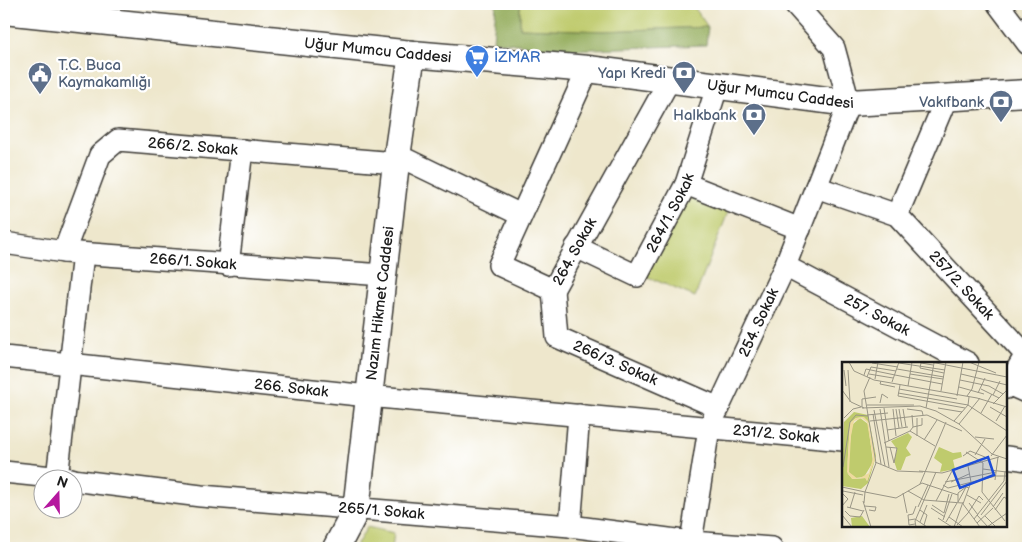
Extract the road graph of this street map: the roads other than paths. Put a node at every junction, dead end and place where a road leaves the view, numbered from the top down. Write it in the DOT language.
graph roads {
  1 [pos="795,4"];
  2 [pos="998,4"];
  3 [pos="4,10"];
  4 [pos="1028,44"];
  5 [pos="412,54"];
  6 [pos="588,69"];
  7 [pos="1028,73"];
  8 [pos="670,79"];
  9 [pos="718,84"];
  10 [pos="1028,93"];
  11 [pos="991,95"];
  12 [pos="946,98"];
  13 [pos="849,103"];
  14 [pos="242,150"];
  15 [pos="397,159"];
  16 [pos="686,184"];
  17 [pos="816,187"];
  18 [pos="898,215"];
  19 [pos="520,216"];
  20 [pos="800,229"];
  21 [pos="4,243"];
  22 [pos="576,247"];
  23 [pos="73,253"];
  24 [pos="228,266"];
  25 [pos="785,266"];
  26 [pos="383,275"];
  27 [pos="553,290"];
  28 [pos="1027,353"];
  29 [pos="4,357"];
  30 [pos="966,362"];
  31 [pos="70,365"];
  32 [pos="1007,383"];
  33 [pos="1007,385"];
  34 [pos="1028,393"];
  35 [pos="368,396"];
  36 [pos="719,408"];
  37 [pos="579,416"];
  38 [pos="709,428"];
  39 [pos="842,440"];
  40 [pos="1007,457"];
  41 [pos="1028,460"];
  42 [pos="67,470"];
  43 [pos="4,472"];
  44 [pos="32,475"];
  45 [pos="82,481"];
  46 [pos="356,510"];
  47 [pos="570,526"];
  48 [pos="691,545"];
  49 [pos="336,548"];
  50 [pos="772,548"];
  1 -- 13 [label="street"];
  2 -- 4 [label="street"];
  3 -- 5 [label="main road, Uğur Mumcu Caddesi"];
  5 -- 6 [label="main road, Uğur Mumcu Caddesi"];
  5 -- 15 [label="main road, Nazım Hikmet Caddesi"];
  6 -- 8 [label="main road, Uğur Mumcu Caddesi"];
  6 -- 19 [label="street, 264. Sokak"];
  7 -- 11 [label="main road, Uğur Mumcu Caddesi"];
  8 -- 9 [label="main road, Uğur Mumcu Caddesi"];
  8 -- 22 [label="street, 264. Sokak"];
  9 -- 13 [label="main road, Uğur Mumcu Caddesi"];
  9 -- 16 [label="street, 264/1. Sokak"];
  10 -- 11 [label="main road, Uğur Mumcu Caddesi"];
  11 -- 12 [label="main road, Uğur Mumcu Caddesi"];
  12 -- 13 [label="main road, Uğur Mumcu Caddesi"];
  12 -- 18 [label="street"];
  13 -- 17 [label="street, 254. Sokak"];
  14 -- 15 [label="street, 266/2. Sokak"];
  14 -- 23 [label="street, 266/2. Sokak"];
  14 -- 24 [label="street"];
  15 -- 19 [label="street, 266/2. Sokak"];
  15 -- 26 [label="main road, Nazım Hikmet Caddesi"];
  16 -- 20 [label="street"];
  16 -- 22 [label="street, 264/1. Sokak"];
  17 -- 18 [label="street, 257/2. Sokak"];
  17 -- 20 [label="street, 254. Sokak"];
  18 -- 28 [label="street, 257/2. Sokak"];
  19 -- 27 [label="street, 264. Sokak"];
  20 -- 25 [label="street, 254. Sokak"];
  21 -- 23 [label="street, 266/1. Sokak"];
  22 -- 27 [label="street, 264. Sokak"];
  23 -- 24 [label="street, 266/1. Sokak"];
  23 -- 31 [label="street, 266/2. Sokak"];
  24 -- 26 [label="street, 266/1. Sokak"];
  25 -- 30 [label="street, 257. Sokak"];
  25 -- 36 [label="street, 254. Sokak"];
  26 -- 35 [label="main road, Nazım Hikmet Caddesi"];
  27 -- 36 [label="street, 266/3. Sokak"];
  28 -- 32 [label="street"];
  29 -- 31 [label="street, 266. Sokak"];
  31 -- 35 [label="street, 266. Sokak"];
  31 -- 42 [label="street, 266/2. Sokak"];
  33 -- 34 [label="street"];
  35 -- 37 [label="street, 266. Sokak"];
  35 -- 46 [label="main road, Nazım Hikmet Caddesi"];
  36 -- 38 [label="street, 254. Sokak"];
  37 -- 38 [label="street, 266. Sokak"];
  37 -- 47 [label="street"];
  38 -- 39 [label="street, 231/2. Sokak"];
  38 -- 48 [label="street, 254. Sokak"];
  40 -- 41 [label="street"];
  43 -- 44 [label="street, 265/1. Sokak"];
  45 -- 46 [label="street, 265/1. Sokak"];
  46 -- 47 [label="street, 265/1. Sokak"];
  46 -- 49 [label="main road, Nazım Hikmet Caddesi"];
  47 -- 48 [label="street, 265/1. Sokak"];
  48 -- 50 [label="street, 265/1. Sokak"];
}
